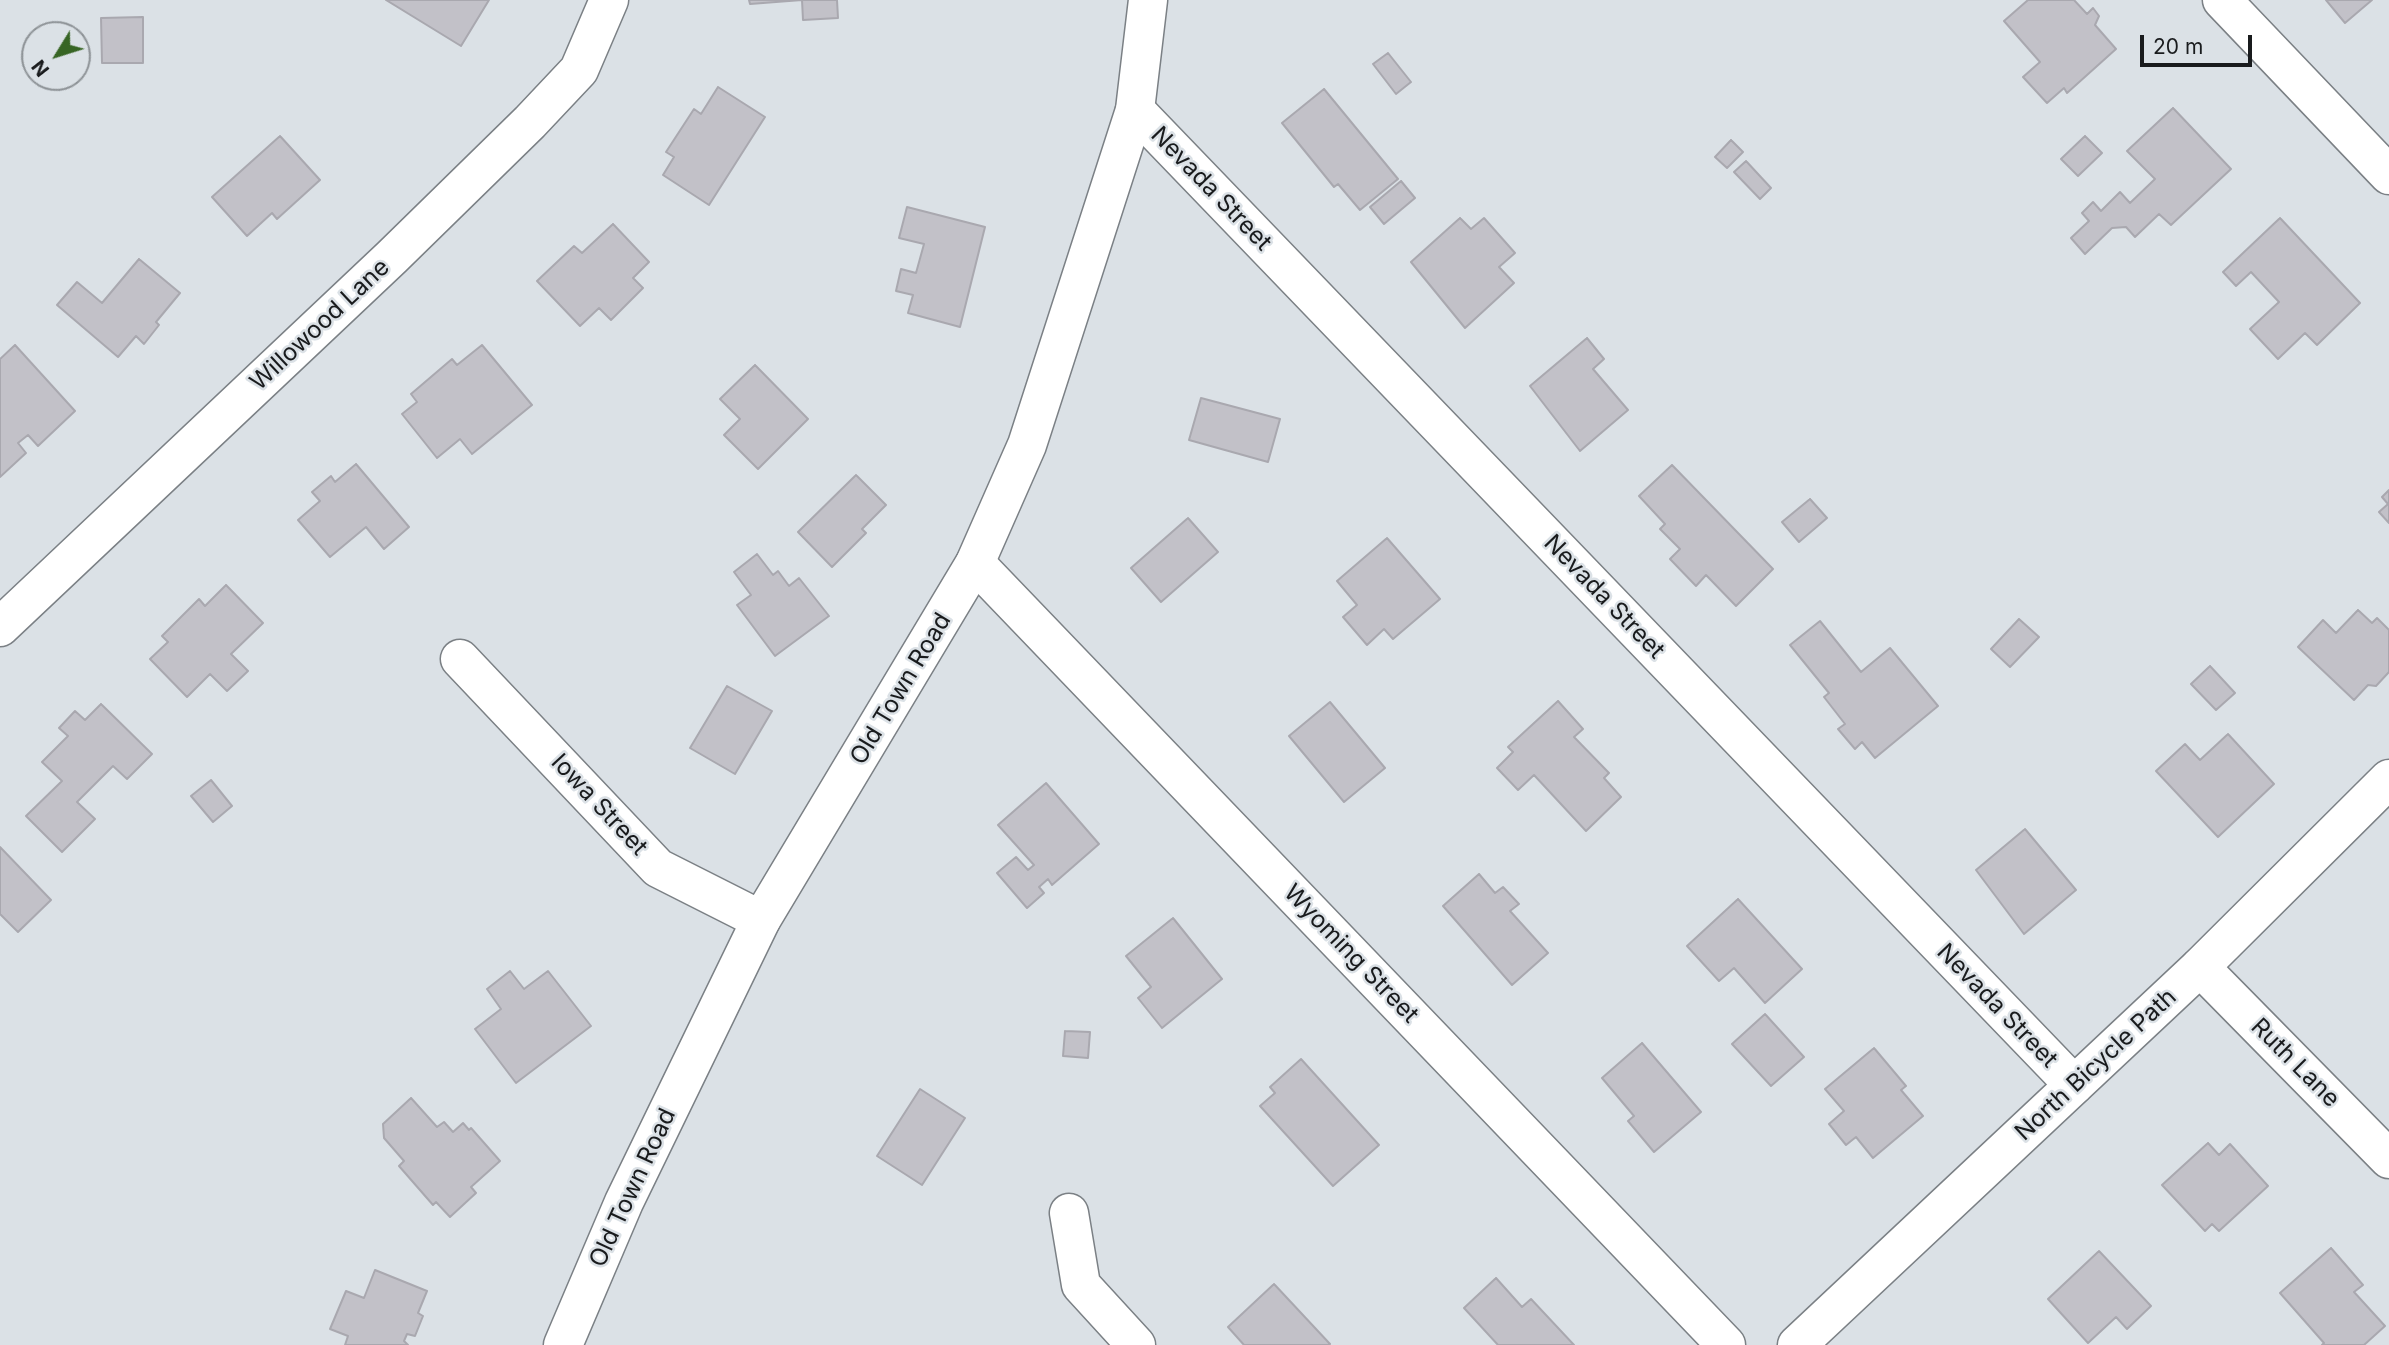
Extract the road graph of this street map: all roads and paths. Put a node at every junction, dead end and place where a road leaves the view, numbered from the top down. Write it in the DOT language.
graph roads {
  1 [pos="609,0"];
  2 [pos="1148,0"];
  3 [pos="2222,0"];
  4 [pos="1135,110"];
  5 [pos="2389,175"];
  6 [pos="975,563"];
  7 [pos="0,628"];
  8 [pos="460,659"];
  9 [pos="2389,779"];
  10 [pos="761,920"];
  11 [pos="2200,967"];
  12 [pos="2074,1085"];
  13 [pos="2389,1159"];
  14 [pos="1069,1213"];
  15 [pos="563,1345"];
  16 [pos="1136,1345"];
  17 [pos="1726,1345"];
  18 [pos="1797,1345"];
  1 -- 7 [label="street, Willowood Lane"];
  2 -- 4 [label="street, Old Town Road"];
  3 -- 5 [label="street"];
  4 -- 6 [label="street, Old Town Road"];
  4 -- 12 [label="street, Nevada Street"];
  6 -- 10 [label="street, Old Town Road"];
  6 -- 17 [label="street, Wyoming Street"];
  8 -- 10 [label="street, Iowa Street"];
  9 -- 11 [label="street, North Bicycle Path"];
  10 -- 15 [label="street, Old Town Road"];
  11 -- 12 [label="street, North Bicycle Path"];
  11 -- 13 [label="street, Ruth Lane"];
  12 -- 18 [label="street, North Bicycle Path"];
  14 -- 16 [label="street"];
}
